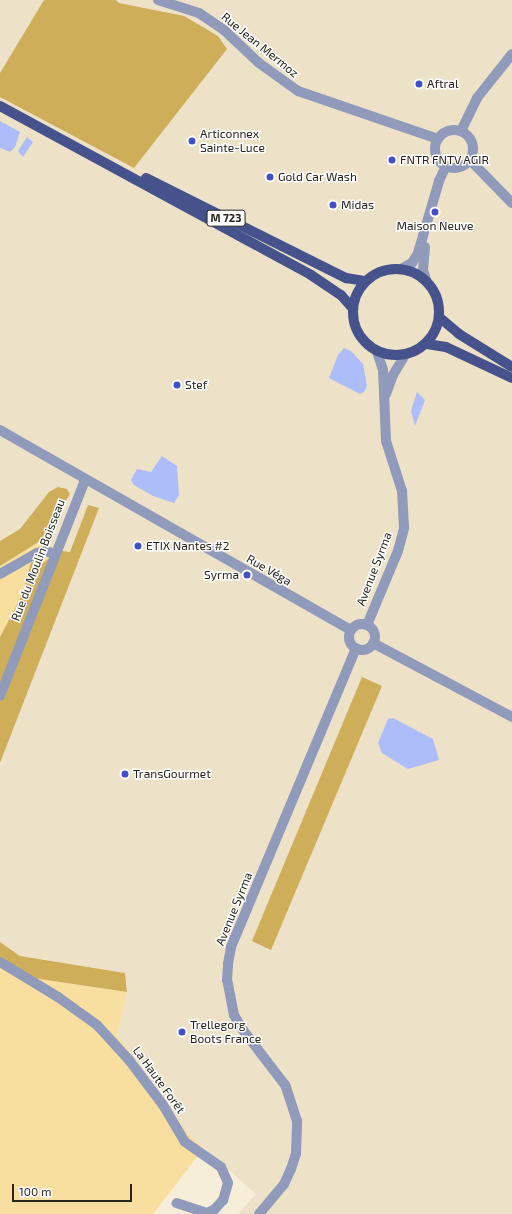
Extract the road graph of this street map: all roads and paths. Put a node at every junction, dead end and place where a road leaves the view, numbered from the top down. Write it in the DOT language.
graph roads {
  1 [pos="158,0"];
  2 [pos="512,54"];
  3 [pos="0,106"];
  4 [pos="461,131"];
  5 [pos="438,139"];
  6 [pos="86,152"];
  7 [pos="470,160"];
  8 [pos="446,166"];
  9 [pos="512,203"];
  10 [pos="426,233"];
  11 [pos="401,269"];
  12 [pos="366,282"];
  13 [pos="427,282"];
  14 [pos="353,309"];
  15 [pos="439,317"];
  16 [pos="427,344"];
  17 [pos="377,351"];
  18 [pos="405,355"];
  19 [pos="512,368"];
  20 [pos="512,378"];
  21 [pos="383,404"];
  22 [pos="0,430"];
  23 [pos="89,482"];
  24 [pos="54,554"];
  25 [pos="0,574"];
  26 [pos="367,625"];
  27 [pos="351,630"];
  28 [pos="373,642"];
  29 [pos="356,648"];
  30 [pos="0,696"];
  31 [pos="512,717"];
  32 [pos="0,962"];
  33 [pos="177,1203"];
  34 [pos="259,1214"];
  1 -- 5 [label="street, Rue Jean Mermoz"];
  2 -- 4 [label="street"];
  3 -- 6 [label="main road, M 723"];
  4 -- 5 [label="street"];
  4 -- 7 [label="street"];
  5 -- 8 [label="street"];
  6 -- 12 [label="main road, M 723"];
  6 -- 14 [label="main road, M 723"];
  7 -- 8 [label="street"];
  7 -- 9 [label="street"];
  8 -- 10 [label="street"];
  10 -- 11 [label="street"];
  10 -- 13 [label="street"];
  11 -- 12 [label="main road"];
  11 -- 13 [label="main road"];
  12 -- 14 [label="main road"];
  13 -- 15 [label="main road"];
  14 -- 17 [label="main road"];
  15 -- 16 [label="main road"];
  15 -- 19 [label="main road"];
  16 -- 18 [label="main road"];
  16 -- 20 [label="main road"];
  17 -- 18 [label="main road"];
  17 -- 21 [label="street, Avenue Syrma"];
  18 -- 21 [label="street, Avenue Syrma"];
  21 -- 26 [label="street, Avenue Syrma"];
  22 -- 23 [label="street, Rue Véga"];
  23 -- 24 [label="street, Rue du Moulin Boisseau"];
  23 -- 27 [label="street, Rue Véga"];
  24 -- 25 [label="street"];
  24 -- 30 [label="street, Rue du Moulin Boisseau"];
  26 -- 27 [label="street"];
  26 -- 28 [label="street"];
  27 -- 29 [label="street"];
  28 -- 29 [label="street"];
  28 -- 31 [label="street"];
  29 -- 34 [label="street, Avenue Syrma"];
  32 -- 33 [label="street, La Haute Forêt"];
}
